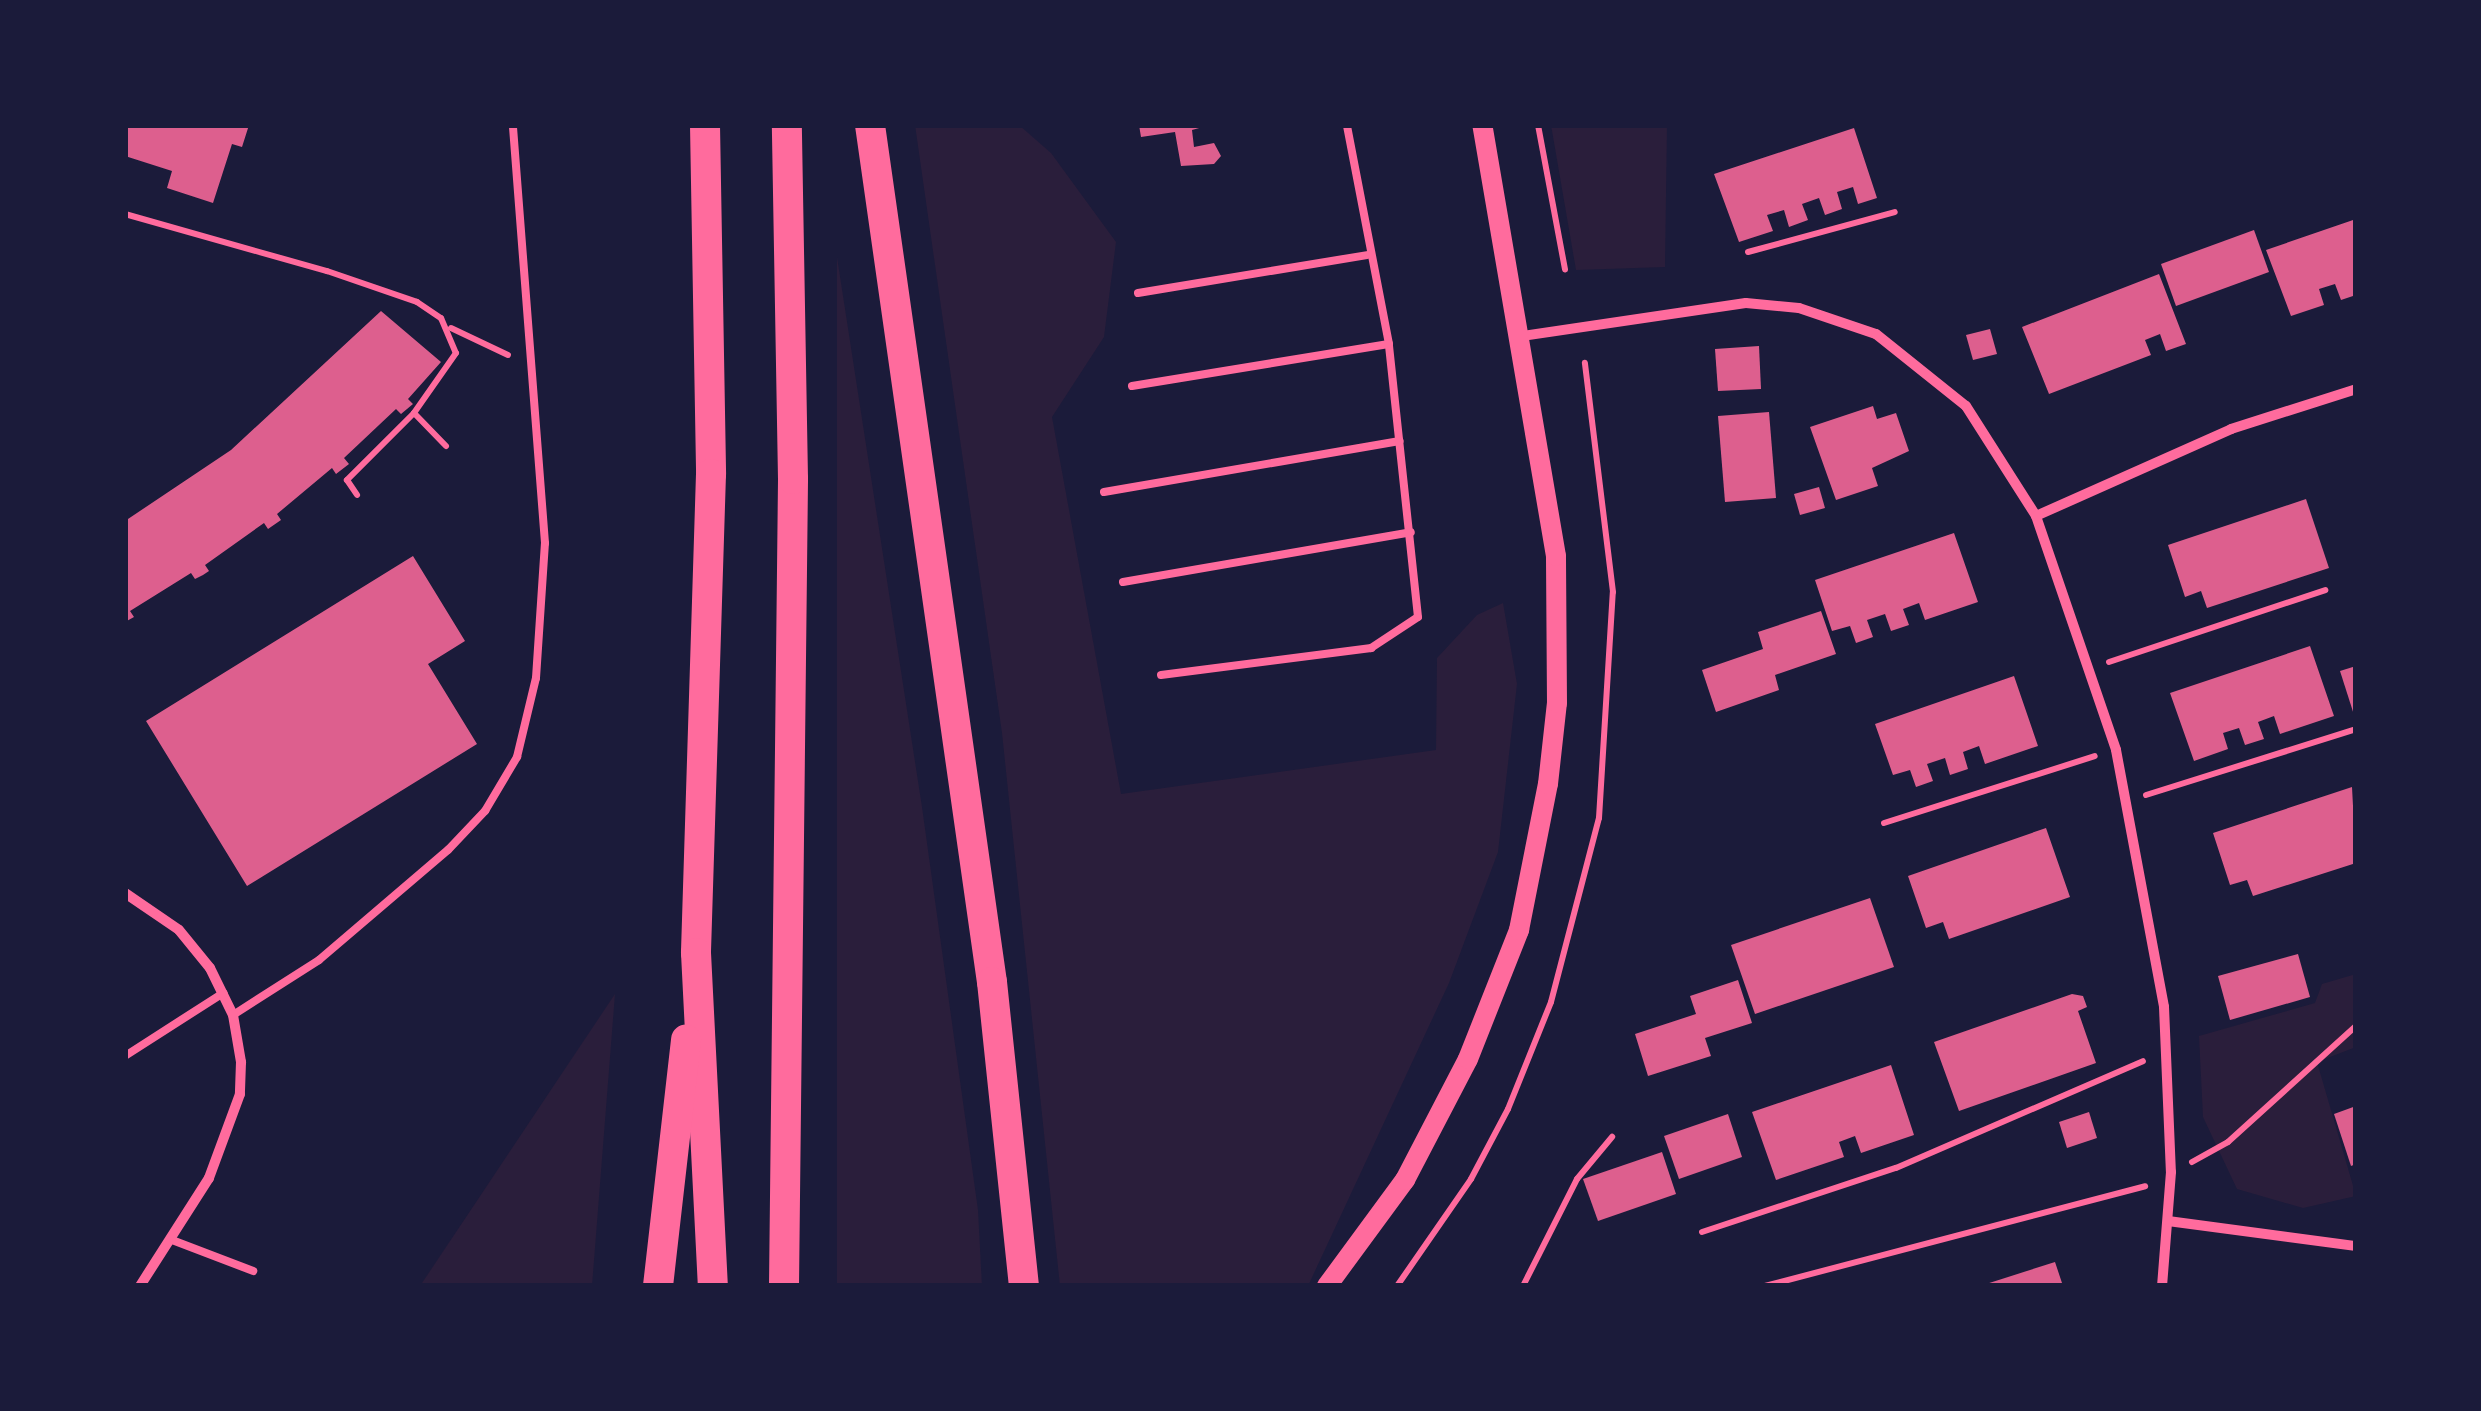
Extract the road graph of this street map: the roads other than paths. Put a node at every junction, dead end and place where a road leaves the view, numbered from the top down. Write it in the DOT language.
graph roads {
  1 [pos="513,125"];
  2 [pos="705,125"];
  3 [pos="786,125"];
  4 [pos="870,125"];
  5 [pos="1347,125"];
  6 [pos="1482,125"];
  7 [pos="1367,255"];
  8 [pos="1138,293"];
  9 [pos="1522,336"];
  10 [pos="1389,344"];
  11 [pos="1132,386"];
  12 [pos="2356,390"];
  13 [pos="1400,440"];
  14 [pos="1104,492"];
  15 [pos="2036,516"];
  16 [pos="1411,532"];
  17 [pos="1123,582"];
  18 [pos="1161,675"];
  19 [pos="125,893"];
  20 [pos="696,953"];
  21 [pos="224,992"];
  22 [pos="233,1015"];
  23 [pos="125,1056"];
  24 [pos="2168,1221"];
  25 [pos="172,1240"];
  26 [pos="2356,1246"];
  27 [pos="252,1272"];
  28 [pos="140,1286"];
  29 [pos="658,1286"];
  30 [pos="712,1286"];
  31 [pos="784,1286"];
  32 [pos="1024,1286"];
  33 [pos="1327,1286"];
  34 [pos="2162,1286"];
  1 -- 22 [label="lane"];
  2 -- 20 [label="highway"];
  3 -- 31 [label="highway"];
  4 -- 32 [label="highway"];
  5 -- 7 [label="lane"];
  6 -- 9 [label="main road"];
  7 -- 8 [label="lane"];
  7 -- 10 [label="lane"];
  9 -- 15 [label="street"];
  9 -- 33 [label="main road"];
  10 -- 11 [label="lane"];
  10 -- 13 [label="lane"];
  12 -- 15 [label="street"];
  13 -- 14 [label="lane"];
  13 -- 16 [label="lane"];
  15 -- 24 [label="street"];
  16 -- 17 [label="lane"];
  16 -- 18 [label="lane"];
  19 -- 21 [label="street"];
  20 -- 29 [label="highway"];
  20 -- 30 [label="highway"];
  21 -- 22 [label="street"];
  21 -- 23 [label="lane"];
  22 -- 25 [label="street"];
  24 -- 26 [label="street"];
  24 -- 34 [label="street"];
  25 -- 27 [label="lane"];
  25 -- 28 [label="street"];
}
